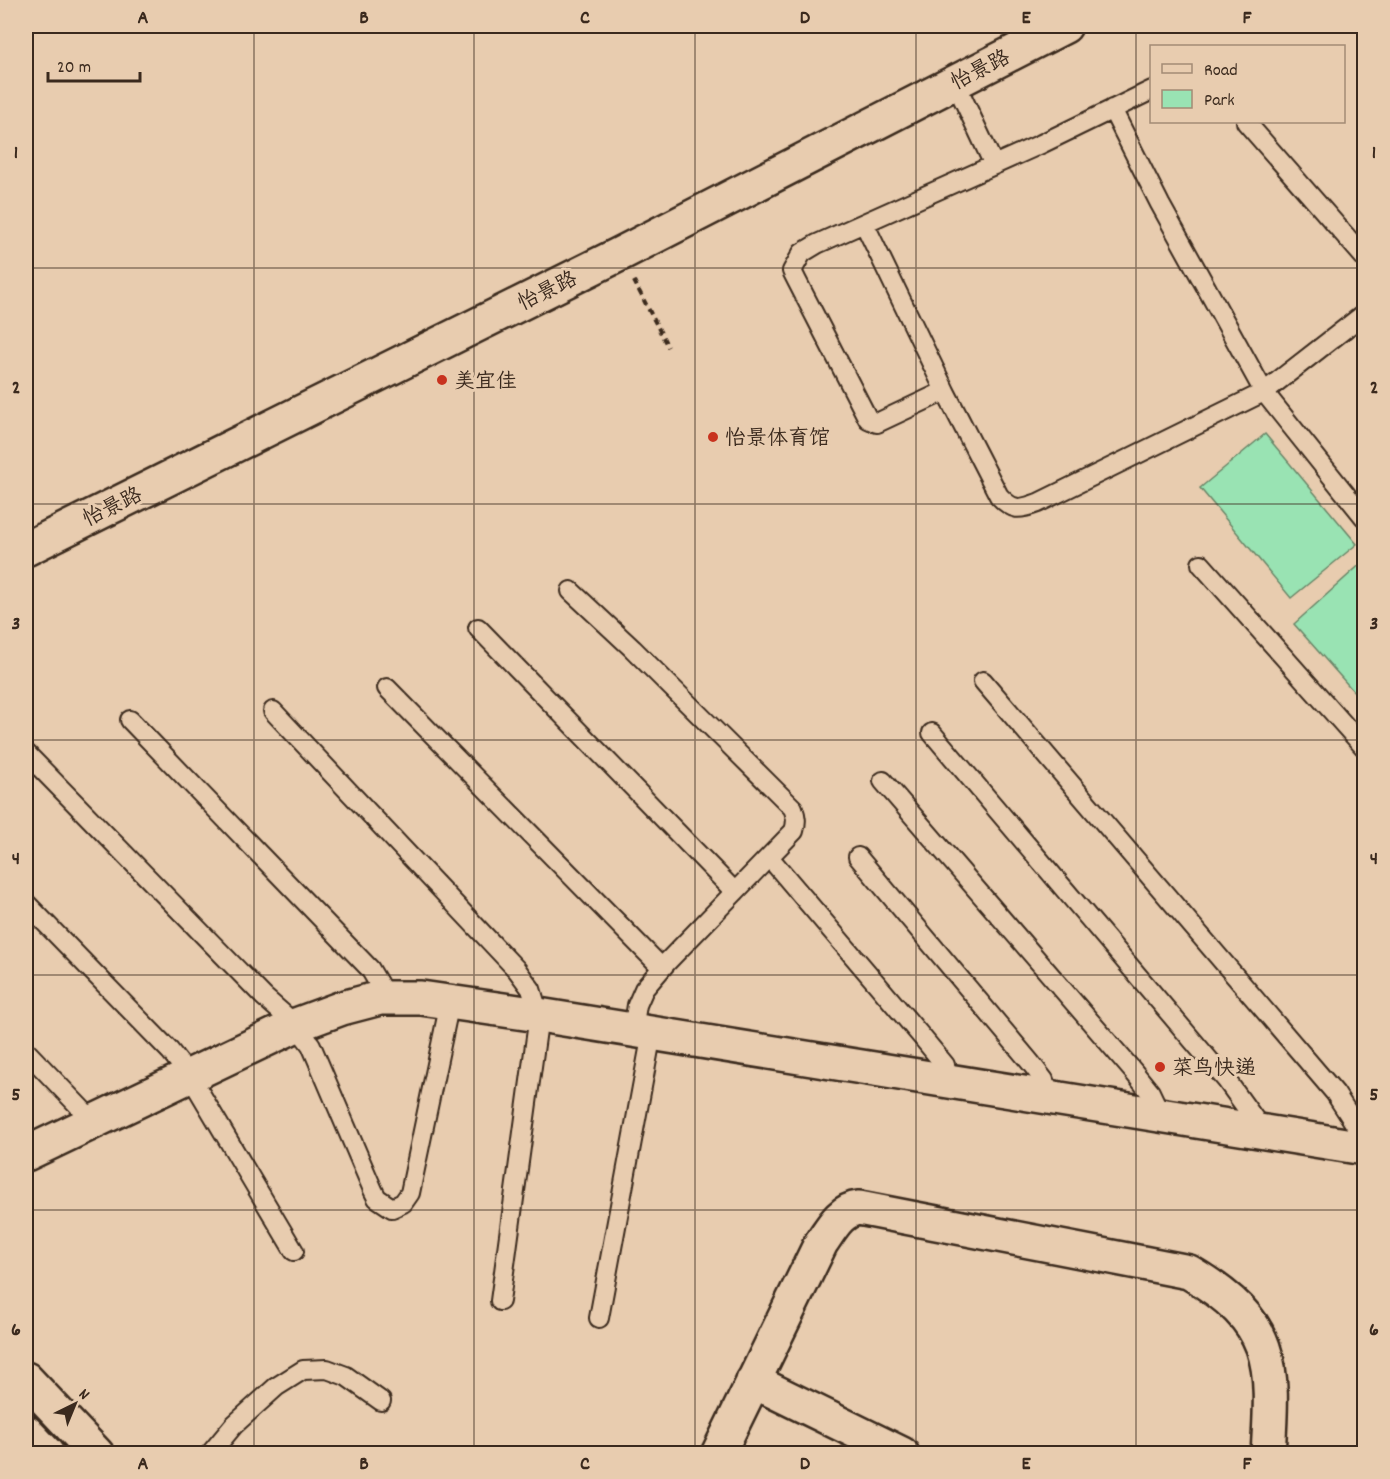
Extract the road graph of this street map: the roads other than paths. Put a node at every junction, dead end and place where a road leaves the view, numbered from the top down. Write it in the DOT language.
graph roads {
  1 [pos="1065,26"];
  2 [pos="955,82"];
  3 [pos="1150,91"];
  4 [pos="1112,109"];
  5 [pos="1247,123"];
  6 [pos="994,165"];
  7 [pos="864,223"];
  8 [pos="1365,257"];
  9 [pos="1365,314"];
  10 [pos="945,391"];
  11 [pos="1264,392"];
  12 [pos="1365,517"];
  13 [pos="26,549"];
  14 [pos="1201,564"];
  15 [pos="571,591"];
  16 [pos="478,628"];
  17 [pos="983,681"];
  18 [pos="387,688"];
  19 [pos="273,711"];
  20 [pos="130,720"];
  21 [pos="932,733"];
  22 [pos="1365,747"];
  23 [pos="26,753"];
  24 [pos="883,781"];
  25 [pos="769,857"];
  26 [pos="858,857"];
  27 [pos="735,892"];
  28 [pos="26,903"];
  29 [pos="662,968"];
  30 [pos="387,998"];
  31 [pos="450,1002"];
  32 [pos="539,1015"];
  33 [pos="296,1025"];
  34 [pos="643,1032"];
  35 [pos="26,1051"];
  36 [pos="190,1076"];
  37 [pos="949,1080"];
  38 [pos="1047,1096"];
  39 [pos="1161,1114"];
  40 [pos="94,1122"];
  41 [pos="1263,1131"];
  42 [pos="1365,1138"];
  43 [pos="1365,1148"];
  44 [pos="26,1155"];
  45 [pos="294,1251"];
  46 [pos="500,1301"];
  47 [pos="599,1318"];
  48 [pos="26,1379"];
  49 [pos="753,1381"];
  50 [pos="381,1401"];
  51 [pos="26,1431"];
  52 [pos="47,1454"];
  53 [pos="97,1454"];
  54 [pos="210,1454"];
  55 [pos="718,1454"];
  56 [pos="902,1454"];
  57 [pos="1268,1454"];
  1 -- 2 [label="street, 怡景路"];
  2 -- 6 [label="lane"];
  2 -- 13 [label="street, 怡景路"];
  3 -- 4 [label="lane"];
  4 -- 6 [label="lane"];
  4 -- 11 [label="lane"];
  5 -- 8 [label="lane"];
  6 -- 7 [label="lane"];
  7 -- 10 [label="lane"];
  7 -- 10 [label="lane"];
  9 -- 11 [label="lane"];
  10 -- 11 [label="lane"];
  11 -- 12 [label="lane"];
  14 -- 22 [label="lane"];
  15 -- 25 [label="lane"];
  16 -- 27 [label="lane"];
  17 -- 42 [label="lane"];
  18 -- 29 [label="lane"];
  19 -- 32 [label="lane"];
  20 -- 30 [label="lane"];
  21 -- 41 [label="lane"];
  23 -- 33 [label="lane"];
  24 -- 39 [label="lane"];
  25 -- 27 [label="lane"];
  25 -- 37 [label="lane"];
  26 -- 38 [label="lane"];
  27 -- 29 [label="lane"];
  28 -- 36 [label="lane"];
  29 -- 34 [label="lane"];
  30 -- 31 [label="street"];
  30 -- 33 [label="street"];
  31 -- 32 [label="street"];
  31 -- 33 [label="lane"];
  32 -- 34 [label="street"];
  32 -- 46 [label="lane"];
  33 -- 36 [label="street"];
  34 -- 37 [label="street"];
  34 -- 47 [label="lane"];
  35 -- 40 [label="lane"];
  36 -- 40 [label="street"];
  36 -- 45 [label="lane"];
  37 -- 38 [label="street"];
  38 -- 39 [label="street"];
  39 -- 41 [label="street"];
  40 -- 44 [label="street"];
  41 -- 43 [label="street"];
  48 -- 53 [label="street"];
  49 -- 55 [label="street"];
  49 -- 56 [label="street"];
  49 -- 57 [label="street"];
  50 -- 54 [label="lane"];
  51 -- 52 [label="street"];
}
